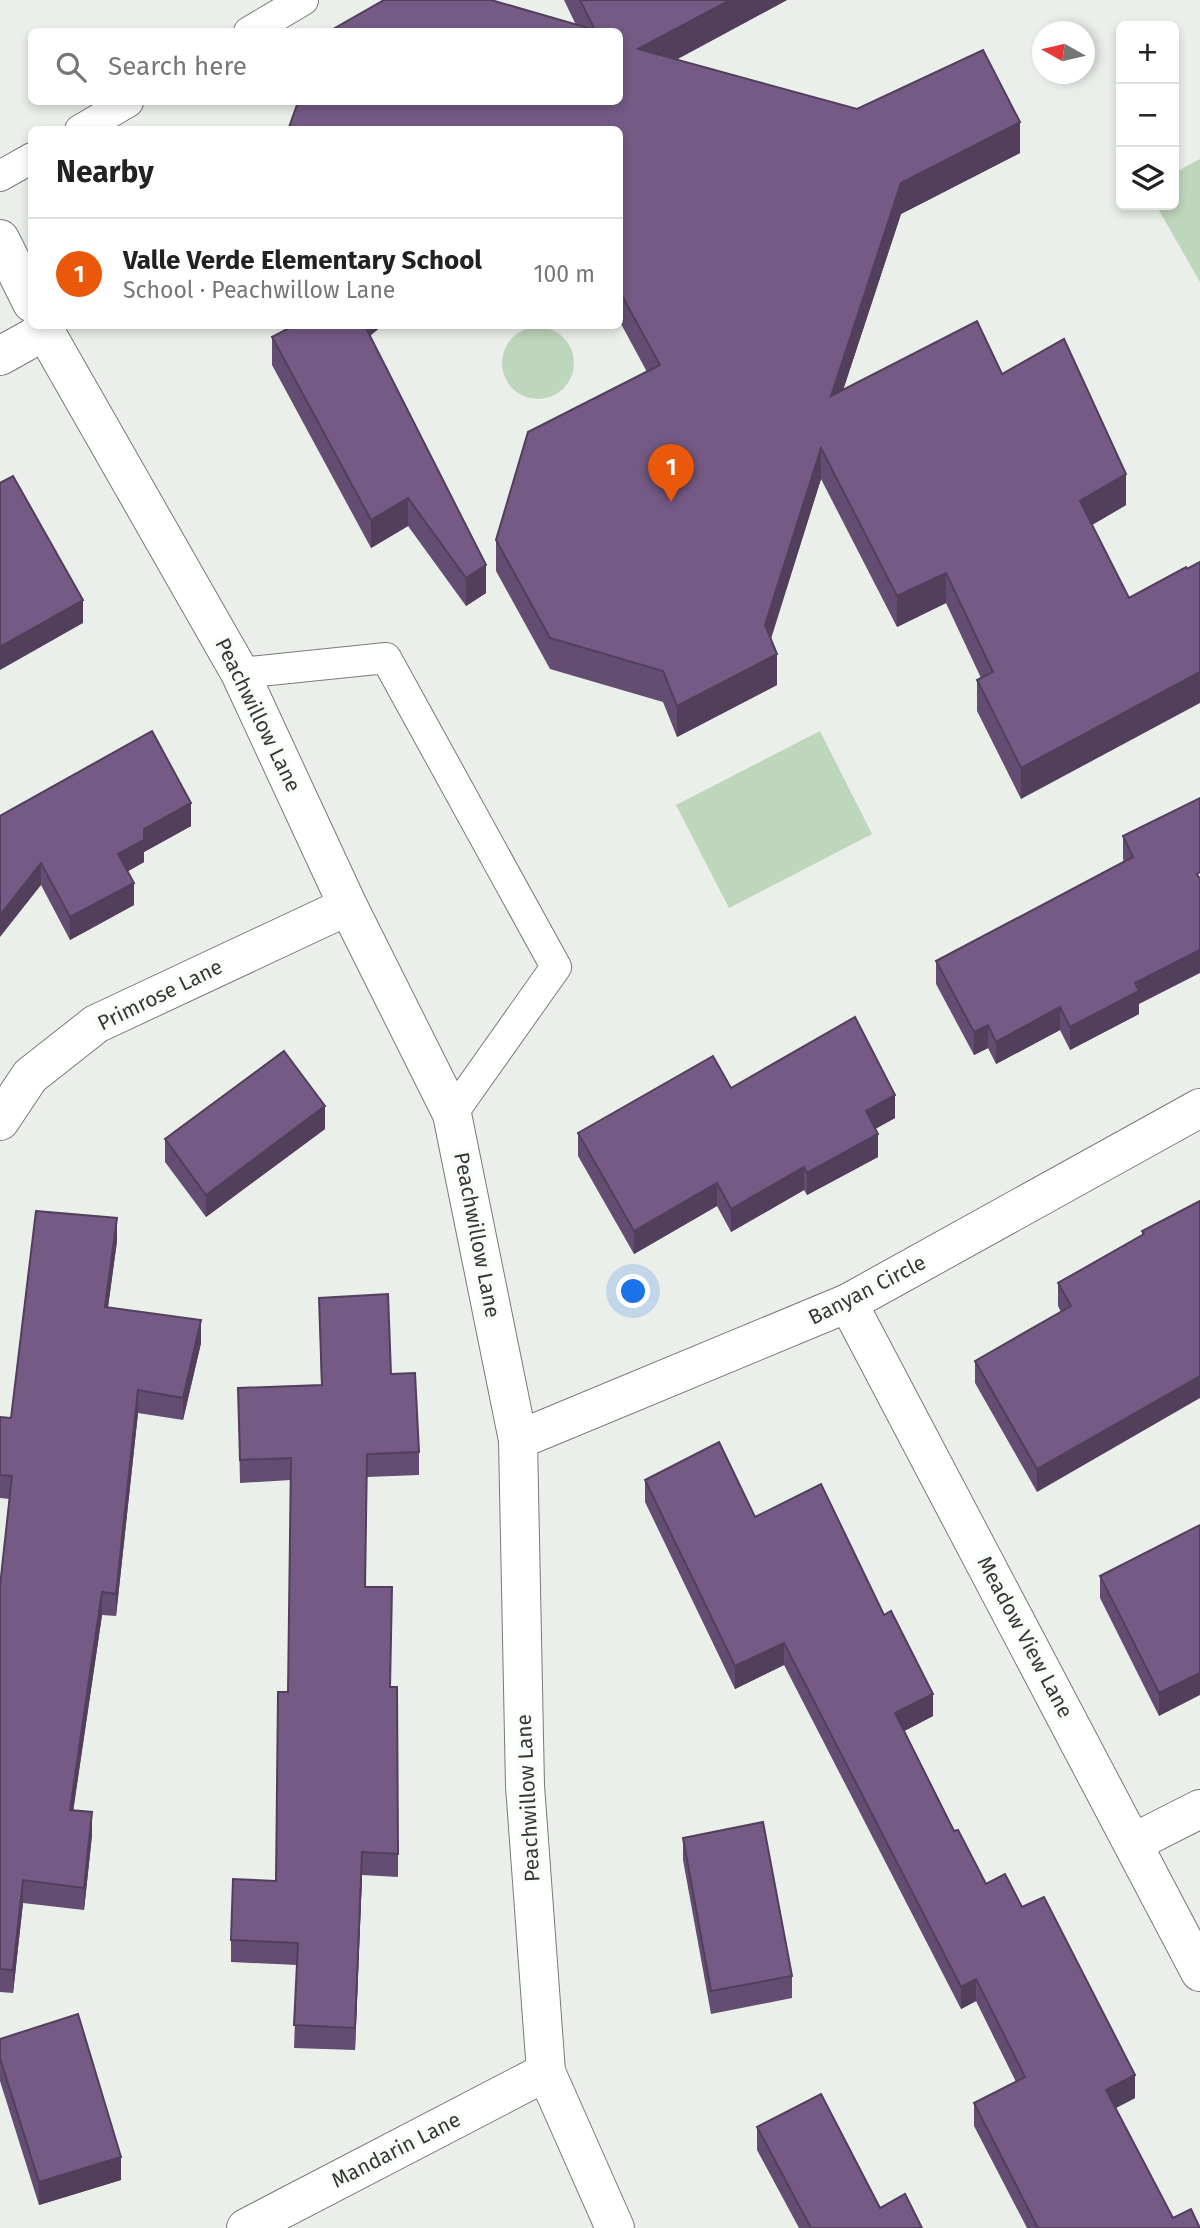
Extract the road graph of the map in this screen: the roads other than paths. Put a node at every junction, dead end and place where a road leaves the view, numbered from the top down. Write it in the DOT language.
graph roads {
  1 [pos="303,0"];
  2 [pos="255,28"];
  3 [pos="123,105"];
  4 [pos="87,126"];
  5 [pos="28,160"];
  6 [pos="0,176"];
  7 [pos="0,239"];
  8 [pos="28,296"];
  9 [pos="30,329"];
  10 [pos="45,329"];
  11 [pos="0,356"];
  12 [pos="240,673"];
  13 [pos="348,905"];
  14 [pos="1200,1108"];
  15 [pos="452,1114"];
  16 [pos="0,1121"];
  17 [pos="848,1303"];
  18 [pos="518,1440"];
  19 [pos="1200,1809"];
  20 [pos="1133,1843"];
  21 [pos="1200,1972"];
  22 [pos="546,2072"];
  23 [pos="246,2228"];
  24 [pos="615,2228"];
  1 -- 2 [label="lane"];
  3 -- 4 [label="lane"];
  5 -- 6 [label="lane"];
  7 -- 8 [label="street, Peachwillow Lane"];
  9 -- 11 [label="street"];
  10 -- 12 [label="street, Peachwillow Lane"];
  12 -- 13 [label="street, Peachwillow Lane"];
  12 -- 15 [label="lane"];
  13 -- 15 [label="street, Peachwillow Lane"];
  13 -- 16 [label="street, Primrose Lane"];
  14 -- 17 [label="street, Banyan Circle"];
  15 -- 18 [label="street, Peachwillow Lane"];
  17 -- 18 [label="street, Banyan Circle"];
  17 -- 20 [label="street, Meadow View Lane"];
  18 -- 22 [label="street, Peachwillow Lane"];
  19 -- 20 [label="street"];
  20 -- 21 [label="street, Meadow View Lane"];
  22 -- 23 [label="street, Mandarin Lane"];
  22 -- 24 [label="street, Peachwillow Lane"];
}
